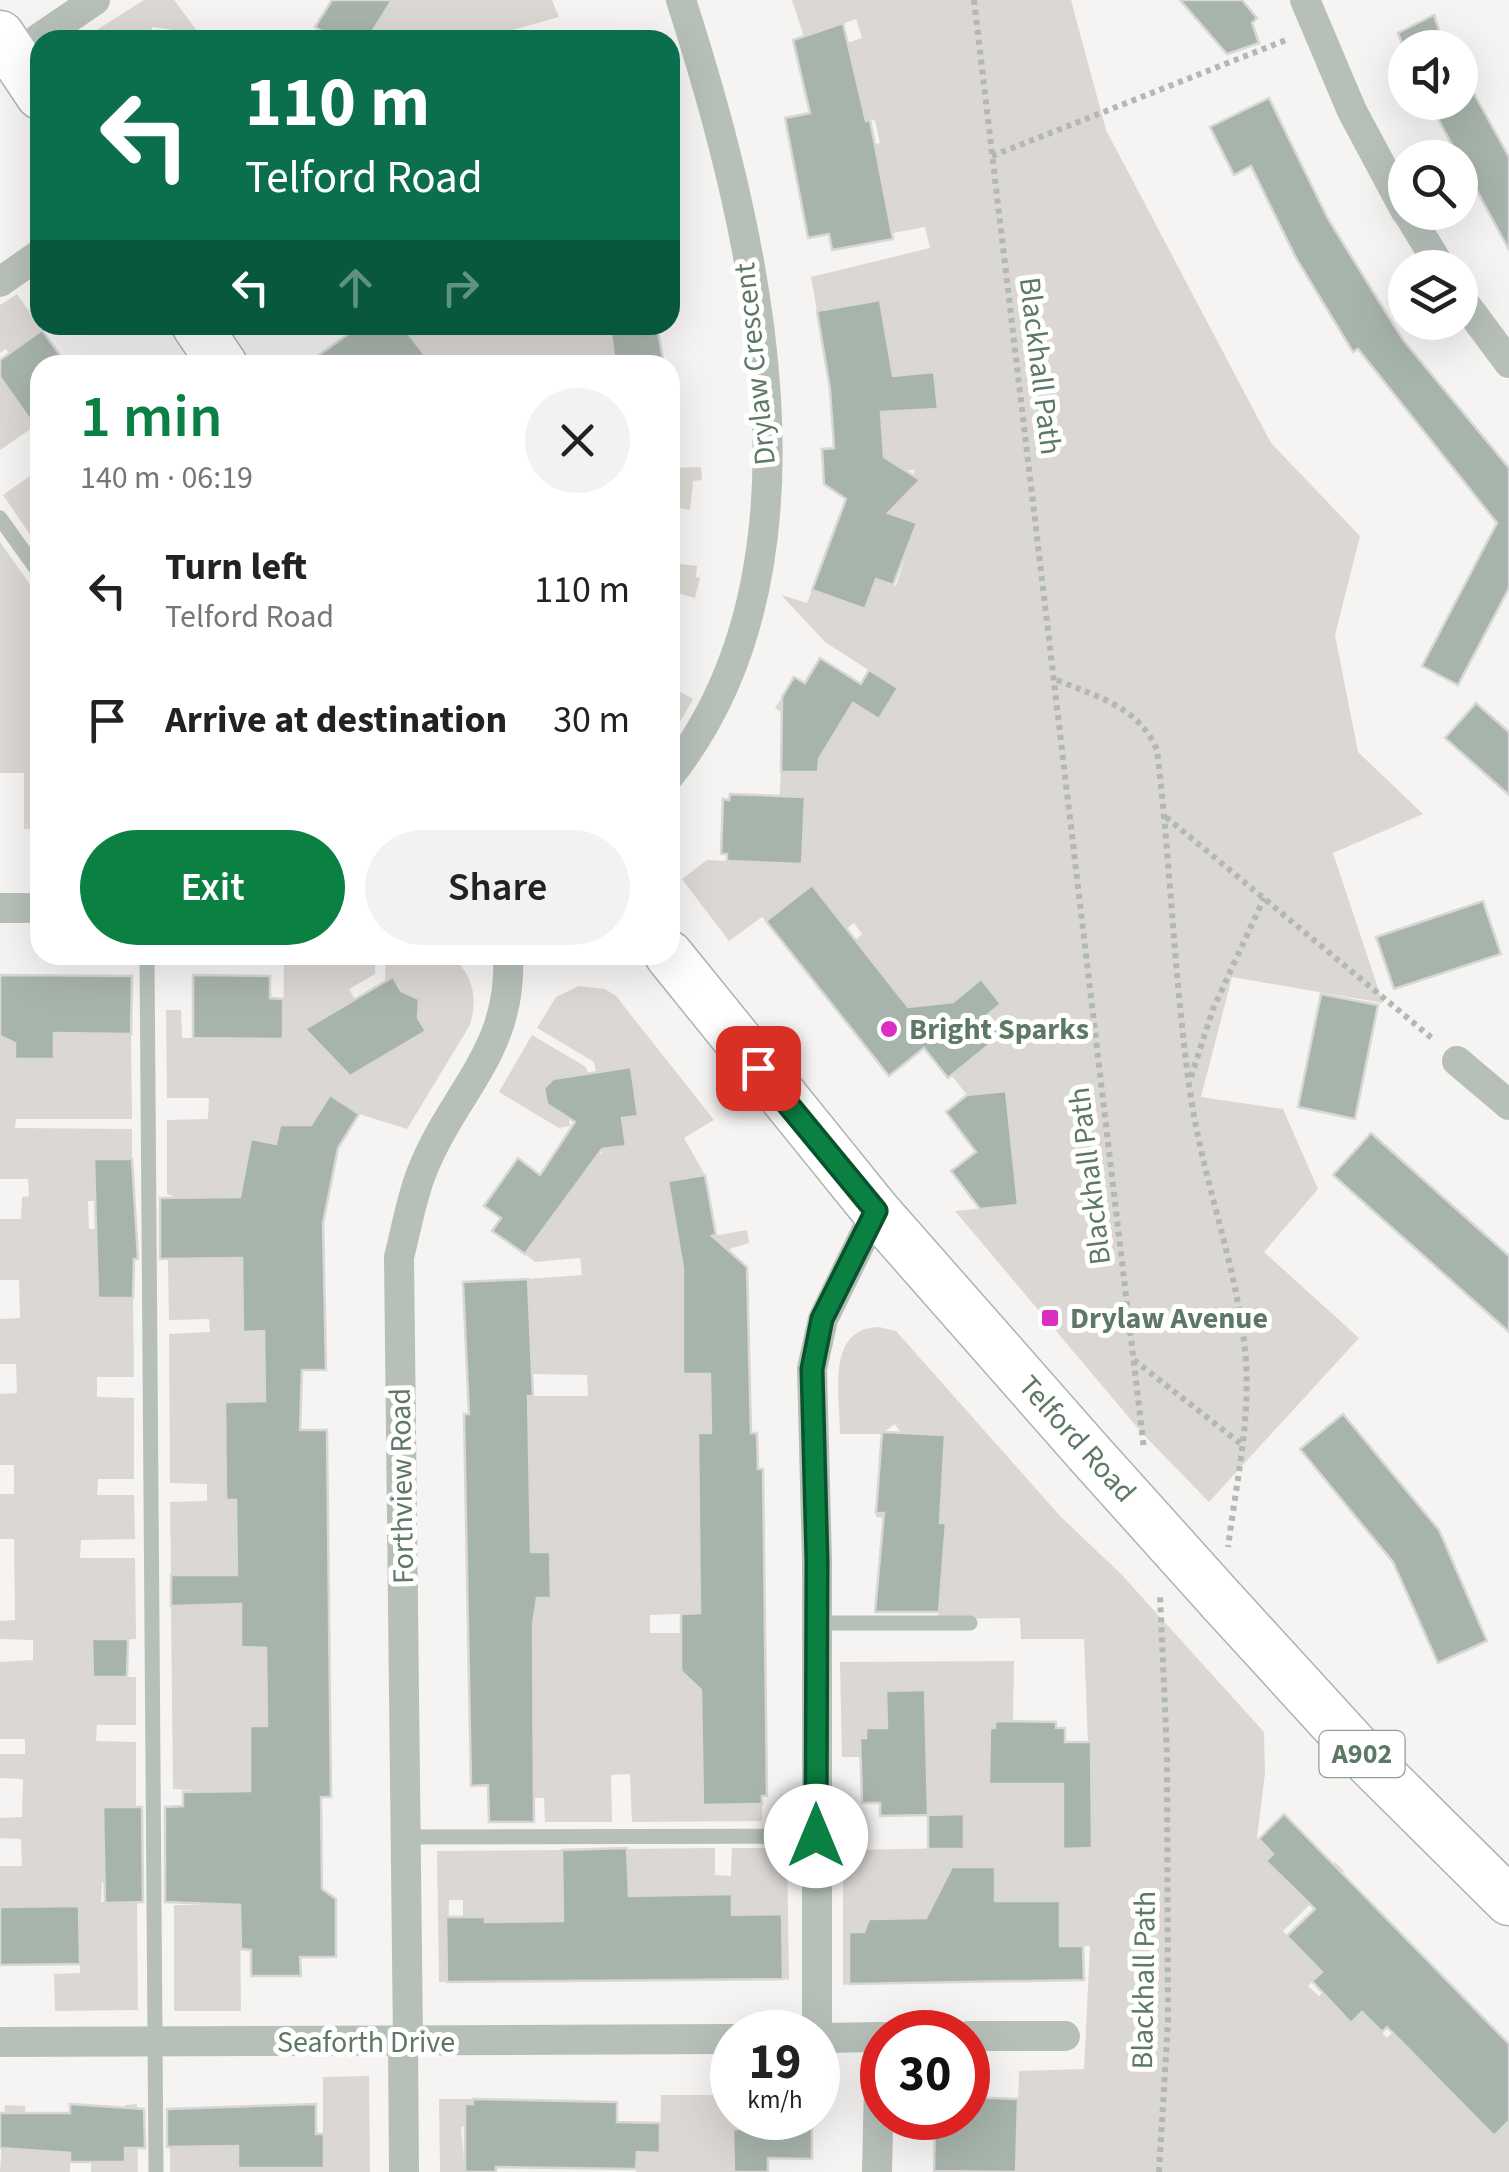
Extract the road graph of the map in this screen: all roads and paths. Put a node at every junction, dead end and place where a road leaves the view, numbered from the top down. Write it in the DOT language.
graph roads {
  1 [pos="95,0"];
  2 [pos="681,0"];
  3 [pos="974,0"];
  4 [pos="1310,14"];
  5 [pos="38,30"];
  6 [pos="30,34"];
  7 [pos="7,46"];
  8 [pos="30,81"];
  9 [pos="992,156"];
  10 [pos="1388,174"];
  11 [pos="30,261"];
  12 [pos="0,282"];
  13 [pos="1478,321"];
  14 [pos="1509,363"];
  15 [pos="0,518"];
  16 [pos="30,560"];
  17 [pos="1057,680"];
  18 [pos="680,760"];
  19 [pos="1165,816"];
  20 [pos="1264,898"];
  21 [pos="0,908"];
  22 [pos="30,908"];
  23 [pos="147,965"];
  24 [pos="508,965"];
  25 [pos="677,965"];
  26 [pos="1457,1061"];
  27 [pos="1190,1084"];
  28 [pos="1509,1105"];
  29 [pos="876,1211"];
  30 [pos="1134,1360"];
  31 [pos="1241,1444"];
  32 [pos="1144,1451"];
  33 [pos="1158,1582"];
  34 [pos="1221,1600"];
  35 [pos="817,1623"];
  36 [pos="970,1623"];
  37 [pos="816,1836"];
  38 [pos="406,1837"];
  39 [pos="1509,1902"];
  40 [pos="817,2010"];
  41 [pos="990,2036"];
  42 [pos="1065,2036"];
  43 [pos="710,2039"];
  44 [pos="0,2042"];
  45 [pos="155,2042"];
  46 [pos="405,2042"];
  47 [pos="878,2140"];
  48 [pos="156,2172"];
  49 [pos="404,2172"];
  50 [pos="877,2172"];
  51 [pos="1160,2172"];
  1 -- 5 [label="street"];
  2 -- 18 [label="street, Drylaw Crescent"];
  3 -- 9 [label="path, Blackhall Path"];
  4 -- 9 [label="path"];
  4 -- 10 [label="street"];
  6 -- 7 [label="street"];
  7 -- 8 [label="main road"];
  9 -- 17 [label="path, Blackhall Path"];
  11 -- 12 [label="street"];
  13 -- 14 [label="street"];
  15 -- 16 [label="lane"];
  17 -- 19 [label="path"];
  17 -- 30 [label="path, Blackhall Path"];
  19 -- 20 [label="path"];
  19 -- 27 [label="path"];
  20 -- 26 [label="path"];
  20 -- 27 [label="path"];
  21 -- 22 [label="street"];
  23 -- 45 [label="lane"];
  24 -- 38 [label="street, Forthview Road"];
  25 -- 29 [label="main road, Telford Road / A902"];
  26 -- 28 [label="street"];
  27 -- 31 [label="path"];
  29 -- 34 [label="main road, Telford Road / A902, bridge"];
  29 -- 35 [label="street"];
  30 -- 31 [label="path"];
  30 -- 32 [label="path, Blackhall Path"];
  31 -- 34 [label="path"];
  33 -- 51 [label="path, Blackhall Path"];
  34 -- 39 [label="main road, Telford Road / A902"];
  35 -- 36 [label="lane"];
  35 -- 37 [label="street"];
  37 -- 38 [label="lane"];
  37 -- 40 [label="street"];
  38 -- 46 [label="street, Forthview Road"];
  41 -- 42 [label="street"];
  43 -- 46 [label="street, Seaforth Drive"];
  44 -- 45 [label="street, Seaforth Drive"];
  45 -- 46 [label="street, Seaforth Drive"];
  45 -- 48 [label="lane"];
  46 -- 49 [label="street, Forthview Road"];
  47 -- 50 [label="street"];
}
